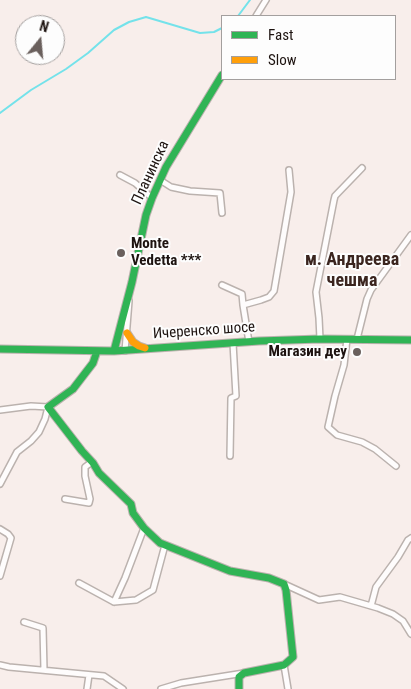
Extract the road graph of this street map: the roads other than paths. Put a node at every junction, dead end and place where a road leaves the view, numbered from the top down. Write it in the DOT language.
graph roads {
  1 [pos="266,0"];
  2 [pos="257,15"];
  3 [pos="221,77"];
  4 [pos="362,168"];
  5 [pos="288,170"];
  6 [pos="120,175"];
  7 [pos="160,180"];
  8 [pos="152,198"];
  9 [pos="222,213"];
  10 [pos="411,235"];
  11 [pos="222,285"];
  12 [pos="130,293"];
  13 [pos="244,305"];
  14 [pos="127,333"];
  15 [pos="320,339"];
  16 [pos="347,339"];
  17 [pos="357,339"];
  18 [pos="411,340"];
  19 [pos="249,342"];
  20 [pos="233,343"];
  21 [pos="0,349"];
  22 [pos="148,349"];
  23 [pos="96,351"];
  24 [pos="114,351"];
  25 [pos="125,351"];
  26 [pos="48,407"];
  27 [pos="0,410"];
  28 [pos="230,456"];
  29 [pos="92,462"];
  30 [pos="396,466"];
  31 [pos="0,484"];
  32 [pos="66,499"];
  33 [pos="144,528"];
  34 [pos="0,529"];
  35 [pos="411,538"];
  36 [pos="165,545"];
  37 [pos="0,576"];
  38 [pos="79,583"];
  39 [pos="284,584"];
  40 [pos="114,602"];
  41 [pos="371,606"];
  42 [pos="411,621"];
  43 [pos="24,622"];
  44 [pos="405,624"];
  45 [pos="411,634"];
  46 [pos="0,665"];
  47 [pos="284,665"];
  48 [pos="44,670"];
  49 [pos="244,673"];
  50 [pos="89,675"];
  51 [pos="87,689"];
  52 [pos="123,689"];
  53 [pos="161,689"];
  54 [pos="239,689"];
  55 [pos="288,689"];
  1 -- 2 [label="street"];
  3 -- 7 [label="street, Планинска"];
  4 -- 15 [label="street"];
  5 -- 13 [label="street"];
  6 -- 8 [label="street"];
  7 -- 8 [label="street, Планинска"];
  7 -- 9 [label="street"];
  8 -- 12 [label="street, Планинска"];
  10 -- 17 [label="street"];
  11 -- 13 [label="street"];
  12 -- 14 [label="street"];
  12 -- 24 [label="street, Планинска"];
  13 -- 19 [label="street"];
  14 -- 22 [label="street"];
  14 -- 25 [label="street"];
  15 -- 16 [label="street, Ичеренско шосе"];
  15 -- 19 [label="street, Ичеренско шосе"];
  16 -- 17 [label="street, Ичеренско шосе"];
  16 -- 30 [label="street"];
  17 -- 18 [label="street, Ичеренско шосе"];
  19 -- 20 [label="street, Ичеренско шосе"];
  20 -- 22 [label="street, Ичеренско шосе"];
  20 -- 28 [label="street"];
  21 -- 23 [label="street, Ичеренско шосе"];
  22 -- 25 [label="street, Ичеренско шосе"];
  23 -- 24 [label="street, Ичеренско шосе"];
  23 -- 26 [label="street"];
  24 -- 25 [label="street, Ичеренско шосе"];
  26 -- 27 [label="street"];
  26 -- 29 [label="street"];
  26 -- 31 [label="street"];
  29 -- 32 [label="street"];
  29 -- 33 [label="street"];
  33 -- 36 [label="street"];
  33 -- 40 [label="street"];
  34 -- 37 [label="street"];
  35 -- 41 [label="street"];
  36 -- 39 [label="street"];
  36 -- 40 [label="street"];
  38 -- 40 [label="street"];
  39 -- 41 [label="street"];
  39 -- 47 [label="street"];
  41 -- 44 [label="street"];
  42 -- 44 [label="street"];
  43 -- 48 [label="street"];
  44 -- 45 [label="street"];
  46 -- 48 [label="street"];
  47 -- 49 [label="street"];
  47 -- 55 [label="street"];
  48 -- 50 [label="street"];
  49 -- 53 [label="street"];
  49 -- 54 [label="street"];
  50 -- 51 [label="street"];
  50 -- 52 [label="street"];
}
